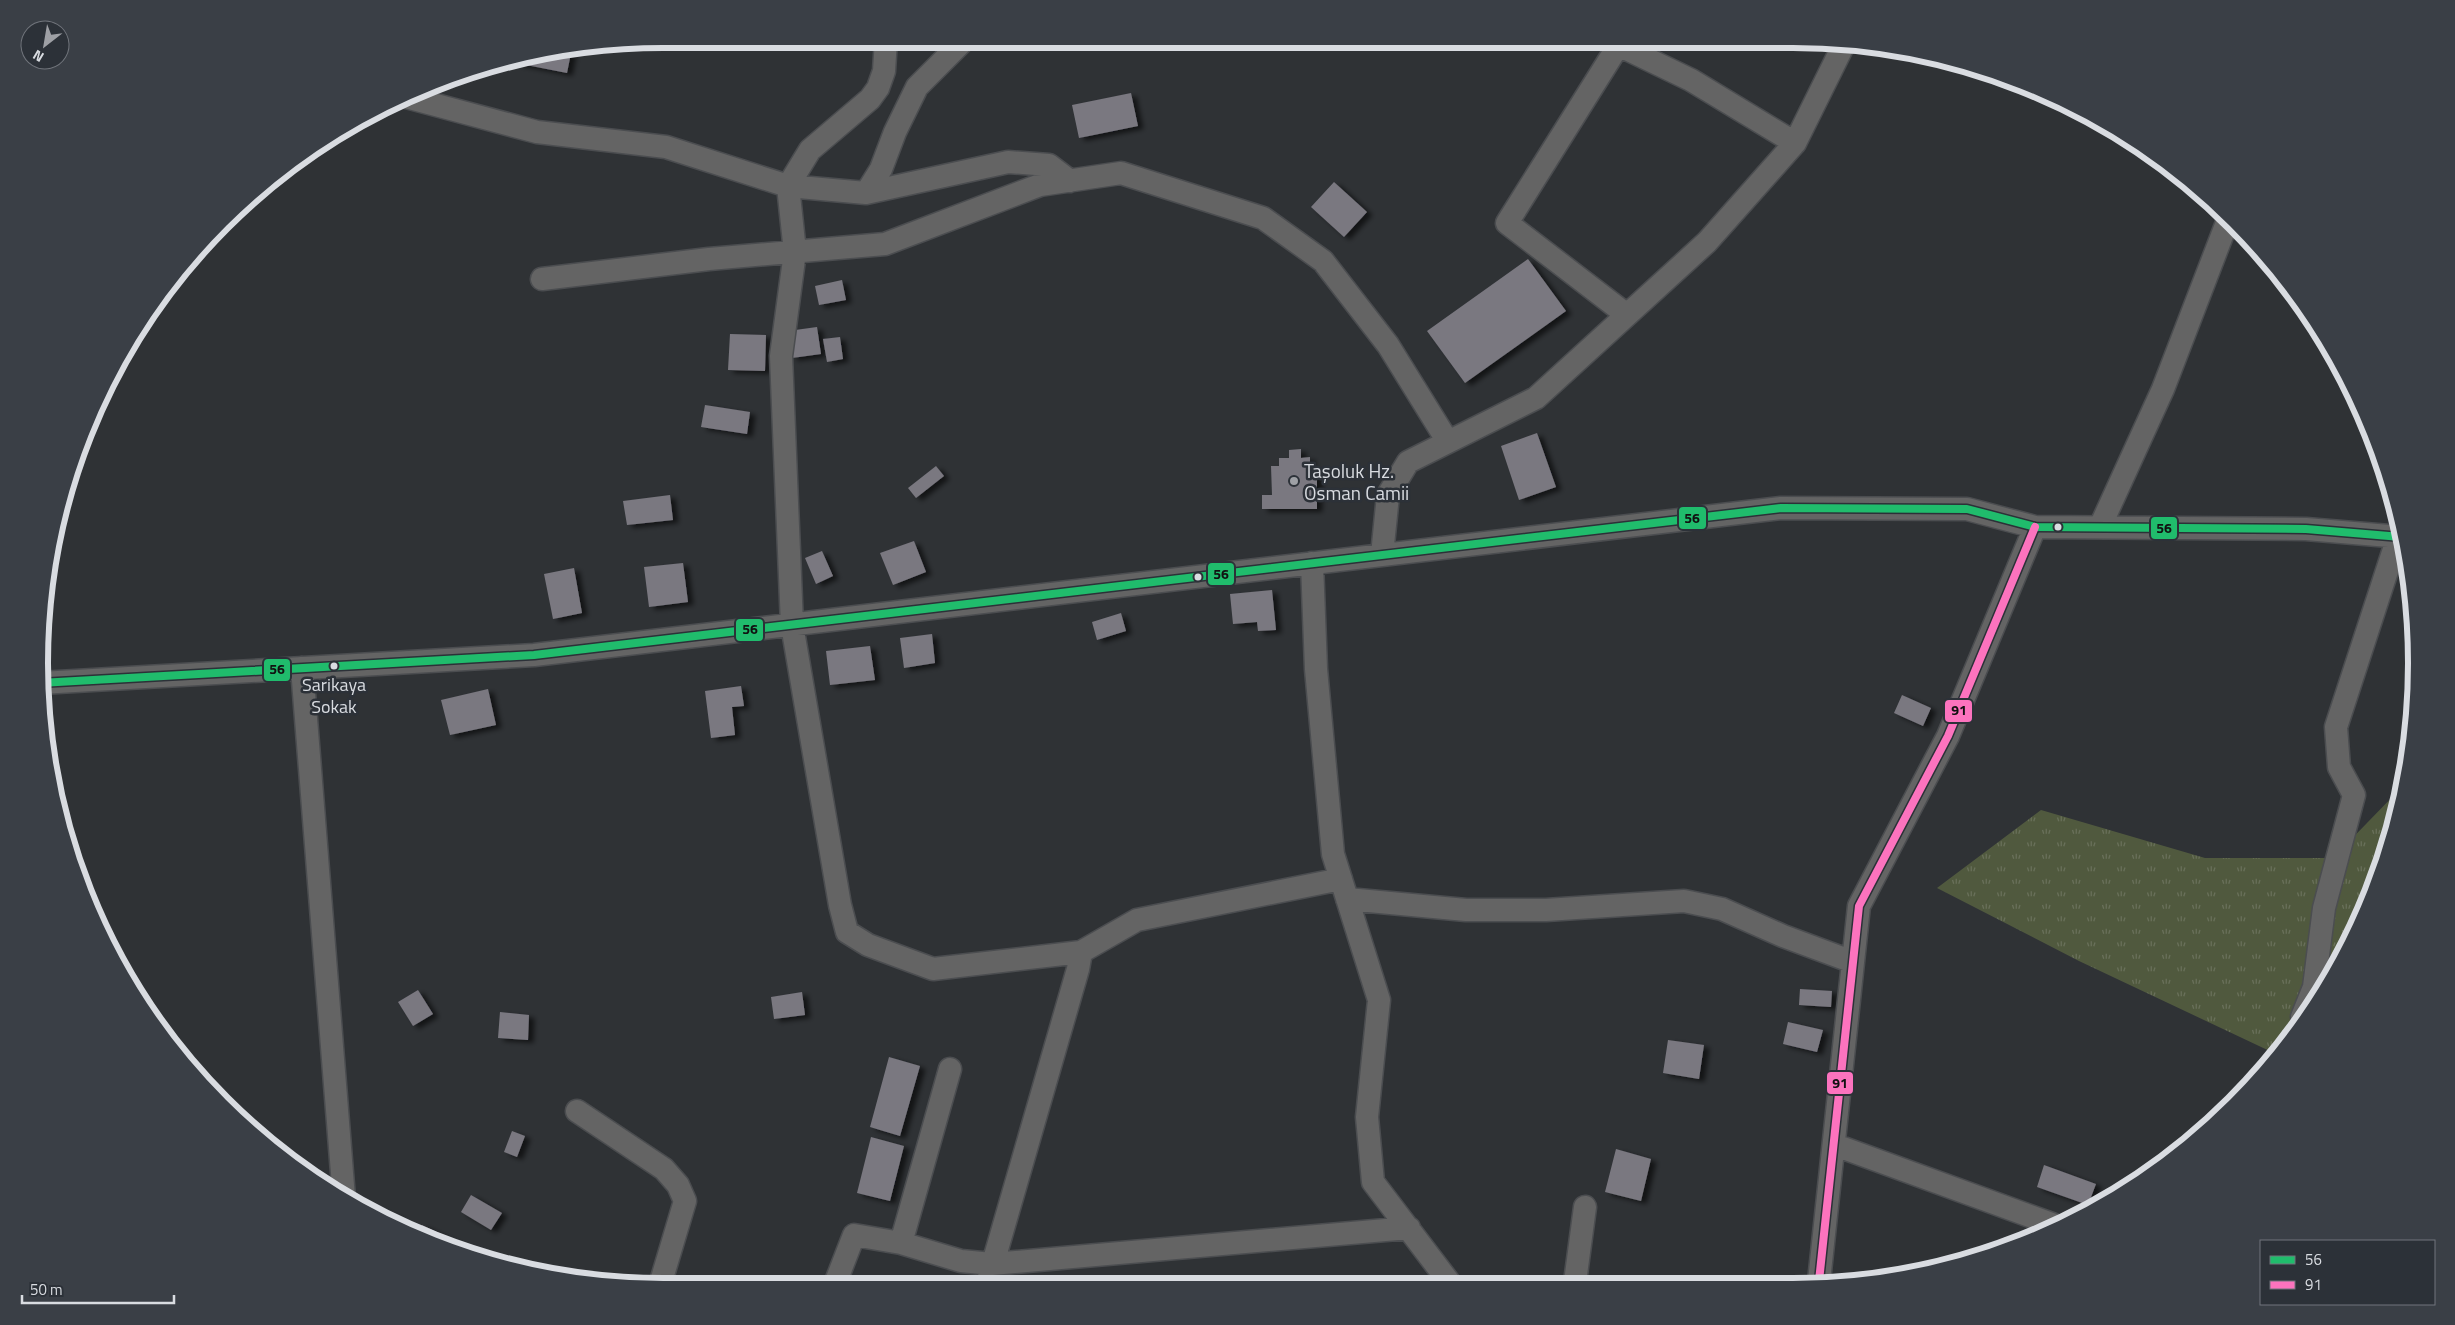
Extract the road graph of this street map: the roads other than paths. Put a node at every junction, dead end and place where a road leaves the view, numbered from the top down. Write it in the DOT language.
graph roads {
  1 [pos="885,48"];
  2 [pos="956,48"];
  3 [pos="1610,48"];
  4 [pos="1624,48"];
  5 [pos="1841,50"];
  6 [pos="415,99"];
  7 [pos="1794,143"];
  8 [pos="1070,181"];
  9 [pos="788,186"];
  10 [pos="866,193"];
  11 [pos="2225,227"];
  12 [pos="795,252"];
  13 [pos="542,279"];
  14 [pos="1627,315"];
  15 [pos="1448,442"];
  16 [pos="2036,527"];
  17 [pos="2100,527"];
  18 [pos="2395,537"];
  19 [pos="2397,547"];
  20 [pos="1382,555"];
  21 [pos="1312,563"];
  22 [pos="792,625"];
  23 [pos="302,668"];
  24 [pos="49,683"];
  25 [pos="1344,889"];
  26 [pos="1081,952"];
  27 [pos="1852,962"];
  28 [pos="2313,989"];
  29 [pos="950,1069"];
  30 [pos="577,1111"];
  31 [pos="1835,1145"];
  32 [pos="343,1188"];
  33 [pos="1584,1207"];
  34 [pos="2047,1222"];
  35 [pos="1409,1228"];
  36 [pos="901,1243"];
  37 [pos="990,1274"];
  38 [pos="1820,1277"];
  39 [pos="662,1278"];
  40 [pos="837,1278"];
  41 [pos="1446,1278"];
  42 [pos="1575,1278"];
  1 -- 9 [label="street"];
  2 -- 10 [label="street"];
  3 -- 14 [label="street"];
  4 -- 7 [label="street"];
  5 -- 7 [label="street"];
  6 -- 9 [label="street"];
  7 -- 14 [label="street"];
  8 -- 10 [label="street"];
  8 -- 12 [label="street"];
  8 -- 15 [label="street"];
  9 -- 10 [label="street"];
  9 -- 12 [label="street"];
  11 -- 17 [label="street"];
  12 -- 13 [label="street"];
  12 -- 22 [label="street"];
  14 -- 15 [label="street"];
  15 -- 20 [label="street"];
  16 -- 17 [label="street"];
  16 -- 20 [label="street"];
  16 -- 27 [label="street"];
  17 -- 18 [label="street"];
  19 -- 28 [label="street"];
  20 -- 21 [label="street"];
  21 -- 22 [label="street"];
  21 -- 25 [label="street"];
  22 -- 23 [label="street"];
  22 -- 26 [label="street"];
  23 -- 24 [label="street"];
  23 -- 32 [label="street"];
  25 -- 26 [label="street"];
  25 -- 27 [label="street"];
  25 -- 35 [label="street"];
  26 -- 37 [label="street"];
  27 -- 31 [label="street"];
  29 -- 36 [label="street"];
  30 -- 39 [label="street"];
  31 -- 34 [label="street"];
  31 -- 38 [label="street"];
  33 -- 42 [label="street"];
  35 -- 37 [label="street"];
  35 -- 41 [label="street"];
  36 -- 37 [label="street"];
  36 -- 40 [label="street"];
}
